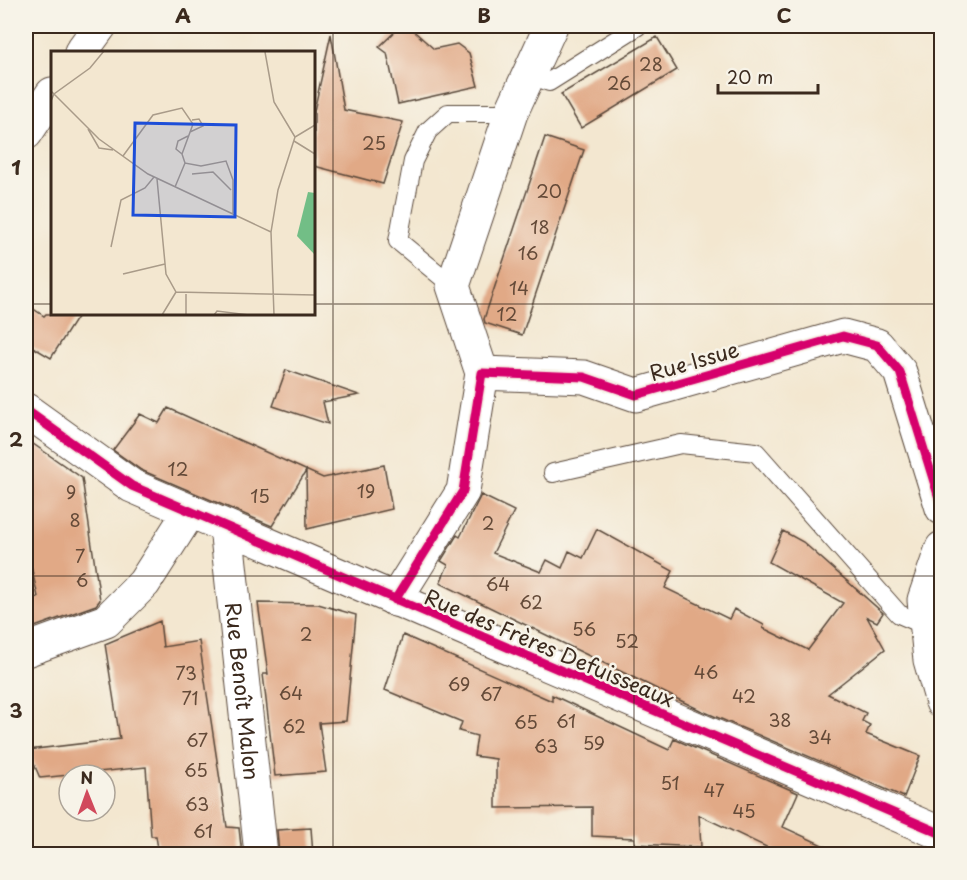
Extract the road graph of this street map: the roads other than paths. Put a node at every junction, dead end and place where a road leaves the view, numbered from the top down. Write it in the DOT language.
graph roads {
  1 [pos="100,26"];
  2 [pos="551,26"];
  3 [pos="638,26"];
  4 [pos="82,51"];
  5 [pos="529,74"];
  6 [pos="51,96"];
  7 [pos="511,113"];
  8 [pos="26,133"];
  9 [pos="453,286"];
  10 [pos="482,373"];
  11 [pos="26,410"];
  12 [pos="553,473"];
  13 [pos="942,508"];
  14 [pos="190,511"];
  15 [pos="226,527"];
  16 [pos="942,548"];
  17 [pos="395,600"];
  18 [pos="927,626"];
  19 [pos="26,650"];
  20 [pos="942,702"];
  21 [pos="942,834"];
  22 [pos="261,855"];
  1 -- 4 [label="street"];
  2 -- 5 [label="street"];
  3 -- 5 [label="lane"];
  5 -- 7 [label="street"];
  6 -- 8 [label="street"];
  7 -- 9 [label="street"];
  7 -- 9 [label="lane"];
  9 -- 10 [label="street"];
  10 -- 13 [label="street, Rue Issue"];
  10 -- 17 [label="street"];
  11 -- 14 [label="street, Rue des Frères Defuisseaux"];
  12 -- 18 [label="lane"];
  14 -- 15 [label="street, Rue des Frères Defuisseaux"];
  14 -- 19 [label="street"];
  15 -- 17 [label="street, Rue des Frères Defuisseaux"];
  15 -- 22 [label="street, Rue Benoît Malon"];
  16 -- 18 [label="street"];
  17 -- 21 [label="street, Rue des Frères Defuisseaux"];
  18 -- 20 [label="street"];
}
